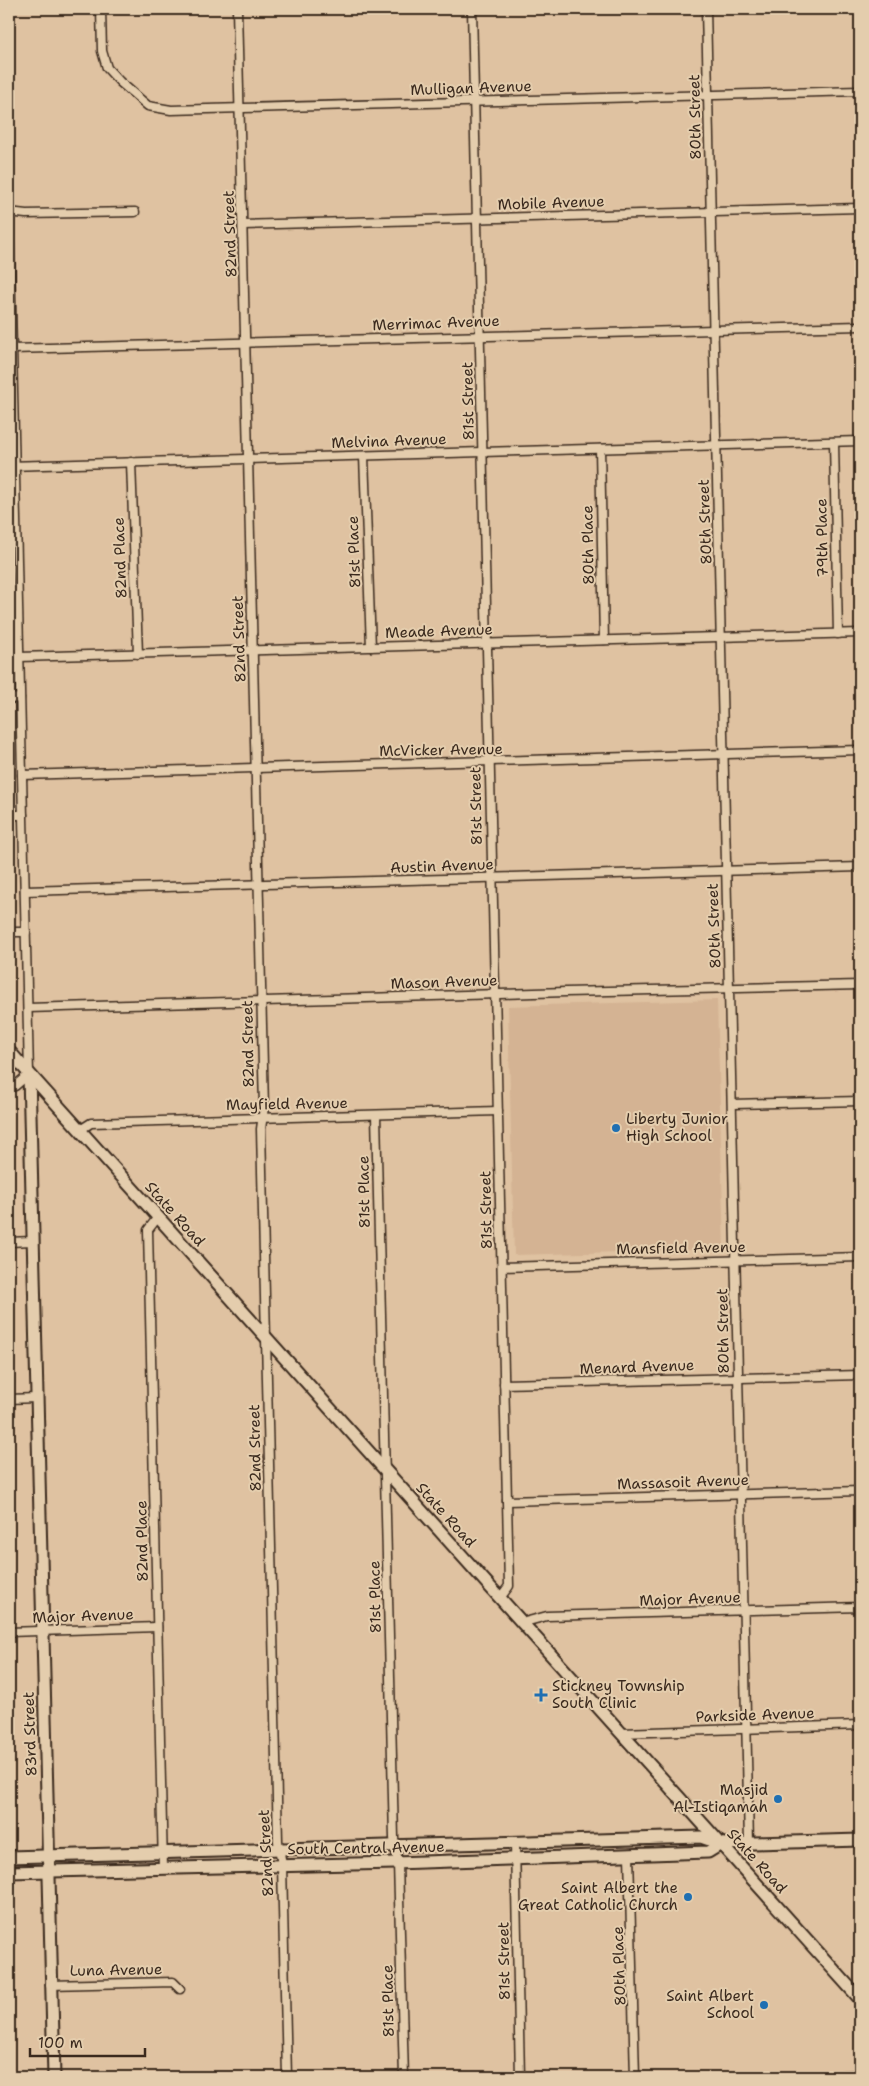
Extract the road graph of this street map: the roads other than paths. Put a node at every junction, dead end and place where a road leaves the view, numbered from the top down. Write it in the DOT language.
graph roads {
  1 [pos="101,9"];
  2 [pos="237,9"];
  3 [pos="472,9"];
  4 [pos="706,9"];
  5 [pos="860,91"];
  6 [pos="709,96"];
  7 [pos="474,102"];
  8 [pos="239,108"];
  9 [pos="860,208"];
  10 [pos="711,211"];
  11 [pos="9,212"];
  12 [pos="135,212"];
  13 [pos="477,218"];
  14 [pos="9,220"];
  15 [pos="243,225"];
  16 [pos="860,326"];
  17 [pos="714,330"];
  18 [pos="480,336"];
  19 [pos="246,342"];
  20 [pos="12,349"];
  21 [pos="860,441"];
  22 [pos="834,442"];
  23 [pos="716,444"];
  24 [pos="600,449"];
  25 [pos="483,451"];
  26 [pos="364,456"];
  27 [pos="248,459"];
  28 [pos="131,462"];
  29 [pos="12,466"];
  30 [pos="9,582"];
  31 [pos="17,582"];
  32 [pos="860,633"];
  33 [pos="838,634"];
  34 [pos="722,637"];
  35 [pos="604,640"];
  36 [pos="486,644"];
  37 [pos="370,647"];
  38 [pos="253,650"];
  39 [pos="138,654"];
  40 [pos="19,657"];
  41 [pos="20,698"];
  42 [pos="9,699"];
  43 [pos="860,750"];
  44 [pos="724,754"];
  45 [pos="489,762"];
  46 [pos="256,768"];
  47 [pos="22,775"];
  48 [pos="9,815"];
  49 [pos="23,815"];
  50 [pos="860,868"];
  51 [pos="727,872"];
  52 [pos="492,878"];
  53 [pos="259,885"];
  54 [pos="25,891"];
  55 [pos="9,932"];
  56 [pos="26,932"];
  57 [pos="860,985"];
  58 [pos="730,988"];
  59 [pos="495,995"];
  60 [pos="261,1001"];
  61 [pos="28,1008"];
  62 [pos="9,1051"];
  63 [pos="28,1074"];
  64 [pos="9,1086"];
  65 [pos="860,1101"];
  66 [pos="733,1104"];
  67 [pos="498,1111"];
  68 [pos="376,1115"];
  69 [pos="262,1118"];
  70 [pos="80,1130"];
  71 [pos="158,1217"];
  72 [pos="32,1241"];
  73 [pos="9,1242"];
  74 [pos="860,1258"];
  75 [pos="736,1261"];
  76 [pos="502,1267"];
  77 [pos="266,1336"];
  78 [pos="860,1375"];
  79 [pos="738,1378"];
  80 [pos="504,1384"];
  81 [pos="36,1398"];
  82 [pos="9,1399"];
  83 [pos="385,1469"];
  84 [pos="860,1491"];
  85 [pos="740,1494"];
  86 [pos="507,1501"];
  87 [pos="500,1598"];
  88 [pos="860,1607"];
  89 [pos="744,1611"];
  90 [pos="521,1623"];
  91 [pos="157,1627"];
  92 [pos="42,1631"];
  93 [pos="9,1632"];
  94 [pos="860,1725"];
  95 [pos="746,1729"];
  96 [pos="621,1733"];
  97 [pos="860,1840"];
  98 [pos="749,1843"];
  99 [pos="515,1844"];
  100 [pos="721,1844"];
  101 [pos="395,1847"];
  102 [pos="279,1850"];
  103 [pos="163,1853"];
  104 [pos="629,1855"];
  105 [pos="48,1856"];
  106 [pos="9,1857"];
  107 [pos="516,1858"];
  108 [pos="398,1863"];
  109 [pos="282,1865"];
  110 [pos="163,1868"];
  111 [pos="9,1872"];
  112 [pos="49,1872"];
  113 [pos="50,1985"];
  114 [pos="180,1989"];
  115 [pos="860,1999"];
  116 [pos="860,2075"];
  117 [pos="54,2077"];
  118 [pos="287,2077"];
  119 [pos="404,2077"];
  120 [pos="520,2077"];
  121 [pos="635,2077"];
  122 [pos="776,2077"];
  1 -- 8 [label="street, Mulligan Avenue"];
  2 -- 8 [label="street, 82nd Street"];
  3 -- 7 [label="street, 81st Street"];
  4 -- 6 [label="street, 80th Street"];
  5 -- 6 [label="street, Mulligan Avenue"];
  6 -- 7 [label="street, Mulligan Avenue"];
  6 -- 10 [label="street, 80th Street"];
  7 -- 8 [label="street, Mulligan Avenue"];
  7 -- 13 [label="street, 81st Street"];
  8 -- 15 [label="street, 82nd Street"];
  9 -- 10 [label="street, Mobile Avenue"];
  10 -- 13 [label="street, Mobile Avenue"];
  10 -- 17 [label="street, 80th Street"];
  11 -- 12 [label="street"];
  13 -- 15 [label="street, Mobile Avenue"];
  13 -- 18 [label="street, 81st Street"];
  14 -- 20 [label="street, 83rd Street"];
  15 -- 19 [label="street, 82nd Street"];
  16 -- 17 [label="street, Merrimac Avenue"];
  17 -- 18 [label="street, Merrimac Avenue"];
  17 -- 23 [label="street, 80th Street"];
  18 -- 19 [label="street, Merrimac Avenue"];
  18 -- 25 [label="street, 81st Street"];
  19 -- 20 [label="street, Merrimac Avenue"];
  19 -- 27 [label="street, 82nd Street"];
  20 -- 29 [label="street, 83rd Street"];
  21 -- 22 [label="street, Melvina Avenue"];
  22 -- 23 [label="street, Melvina Avenue"];
  22 -- 33 [label="street, 79th Place"];
  23 -- 24 [label="street, Melvina Avenue"];
  23 -- 34 [label="street, 80th Street"];
  24 -- 25 [label="street, Melvina Avenue"];
  24 -- 35 [label="street, 80th Place"];
  25 -- 26 [label="street, Melvina Avenue"];
  25 -- 36 [label="street, 81st Street"];
  26 -- 27 [label="street, Melvina Avenue"];
  26 -- 37 [label="street, 81st Place"];
  27 -- 28 [label="street, Melvina Avenue"];
  27 -- 38 [label="street, 82nd Street"];
  28 -- 29 [label="street, Melvina Avenue"];
  28 -- 39 [label="street, 82nd Place"];
  29 -- 31 [label="street, 83rd Street"];
  30 -- 31 [label="street"];
  31 -- 40 [label="street, 83rd Street"];
  32 -- 33 [label="street, Meade Avenue"];
  33 -- 34 [label="street, Meade Avenue"];
  34 -- 35 [label="street, Meade Avenue"];
  34 -- 44 [label="street, 80th Street"];
  35 -- 36 [label="street, Meade Avenue"];
  36 -- 37 [label="street, Meade Avenue"];
  36 -- 45 [label="street, 81st Street"];
  37 -- 38 [label="street, Meade Avenue"];
  38 -- 39 [label="street, Meade Avenue"];
  38 -- 46 [label="street, 82nd Street"];
  39 -- 40 [label="street, Meade Avenue"];
  40 -- 41 [label="street, 83rd Street"];
  41 -- 42 [label="street"];
  41 -- 47 [label="street, 83rd Street"];
  43 -- 44 [label="street, McVicker Avenue"];
  44 -- 45 [label="street, McVicker Avenue"];
  44 -- 51 [label="street, 80th Street"];
  45 -- 46 [label="street, McVicker Avenue"];
  45 -- 52 [label="street, 81st Street"];
  46 -- 47 [label="street, McVicker Avenue"];
  46 -- 53 [label="street, 82nd Street"];
  47 -- 49 [label="street, 83rd Street"];
  48 -- 49 [label="street"];
  49 -- 54 [label="street, 83rd Street"];
  50 -- 51 [label="street, Austin Avenue"];
  51 -- 52 [label="street, Austin Avenue"];
  51 -- 58 [label="street, 80th Street"];
  52 -- 53 [label="street, Austin Avenue"];
  52 -- 59 [label="street, 81st Street"];
  53 -- 54 [label="street, Austin Avenue"];
  53 -- 60 [label="street, 82nd Street"];
  54 -- 56 [label="street, 83rd Street"];
  55 -- 56 [label="street"];
  56 -- 61 [label="street, 83rd Street"];
  57 -- 58 [label="street, Mason Avenue"];
  58 -- 59 [label="street, Mason Avenue"];
  58 -- 66 [label="street, 80th Street"];
  59 -- 60 [label="street, Mason Avenue"];
  59 -- 67 [label="street, 81st Street"];
  60 -- 61 [label="street, Mason Avenue"];
  60 -- 69 [label="street, 82nd Street"];
  61 -- 63 [label="street, 83rd Street"];
  62 -- 63 [label="street, State Road"];
  63 -- 64 [label="street"];
  63 -- 70 [label="street, State Road"];
  63 -- 72 [label="street, 83rd Street"];
  65 -- 66 [label="street"];
  66 -- 75 [label="street, 80th Street"];
  67 -- 68 [label="street, Mayfield Avenue"];
  67 -- 76 [label="street, 81st Street"];
  68 -- 69 [label="street, Mayfield Avenue"];
  68 -- 83 [label="street, 81st Place"];
  69 -- 70 [label="street, Mayfield Avenue"];
  69 -- 77 [label="street, 82nd Street"];
  70 -- 71 [label="street, State Road"];
  71 -- 77 [label="street, State Road"];
  71 -- 91 [label="street, 82nd Place"];
  72 -- 73 [label="street"];
  72 -- 81 [label="street, 83rd Street"];
  74 -- 75 [label="street, Mansfield Avenue"];
  75 -- 76 [label="street, Mansfield Avenue"];
  75 -- 79 [label="street, 80th Street"];
  76 -- 80 [label="street, 81st Street"];
  77 -- 83 [label="street, State Road"];
  77 -- 102 [label="street, 82nd Street"];
  78 -- 79 [label="street, Menard Avenue"];
  79 -- 80 [label="street, Menard Avenue"];
  79 -- 85 [label="street, 80th Street"];
  80 -- 86 [label="street, 81st Street"];
  81 -- 82 [label="street"];
  81 -- 92 [label="street, 83rd Street"];
  83 -- 87 [label="street, State Road"];
  83 -- 101 [label="street, 81st Place"];
  84 -- 85 [label="street, Massasoit Avenue"];
  85 -- 86 [label="street, Massasoit Avenue"];
  85 -- 89 [label="street, 80th Street"];
  86 -- 87 [label="street, 81st Street"];
  87 -- 90 [label="street, State Road"];
  88 -- 89 [label="street, Major Avenue"];
  89 -- 90 [label="street, Major Avenue"];
  89 -- 95 [label="street, 80th Street"];
  90 -- 96 [label="street, State Road"];
  91 -- 92 [label="street, Major Avenue"];
  91 -- 103 [label="street, 82nd Place"];
  92 -- 93 [label="street, Major Avenue"];
  92 -- 105 [label="street, 83rd Street"];
  94 -- 95 [label="street, Parkside Avenue"];
  95 -- 96 [label="street, Parkside Avenue"];
  95 -- 98 [label="street, 80th Street"];
  96 -- 100 [label="street, State Road"];
  97 -- 98 [label="street, South Central Avenue"];
  98 -- 100 [label="street, South Central Avenue"];
  99 -- 100 [label="street, South Central Avenue"];
  99 -- 101 [label="street, South Central Avenue"];
  99 -- 107 [label="street, 81st Street"];
  100 -- 104 [label="street, South Central Avenue"];
  100 -- 115 [label="street, State Road"];
  101 -- 102 [label="street, South Central Avenue"];
  101 -- 108 [label="street, 81st Place"];
  102 -- 103 [label="street, South Central Avenue"];
  102 -- 109 [label="street, 82nd Street"];
  103 -- 105 [label="street, South Central Avenue"];
  103 -- 110 [label="street, 82nd Place"];
  104 -- 107 [label="street, South Central Avenue"];
  104 -- 121 [label="street, 80th Place"];
  105 -- 106 [label="street, South Central Avenue"];
  105 -- 112 [label="street, 83rd Street"];
  107 -- 108 [label="street, South Central Avenue"];
  107 -- 120 [label="street, 81st Street"];
  108 -- 109 [label="street, South Central Avenue"];
  108 -- 119 [label="street, 81st Place"];
  109 -- 110 [label="street, South Central Avenue"];
  109 -- 118 [label="street, 82nd Street"];
  110 -- 112 [label="street, South Central Avenue"];
  111 -- 112 [label="street, South Central Avenue"];
  112 -- 113 [label="street, 83rd Street"];
  113 -- 114 [label="street, Luna Avenue"];
  113 -- 117 [label="street, 83rd Street"];
  116 -- 122 [label="street"];
}
